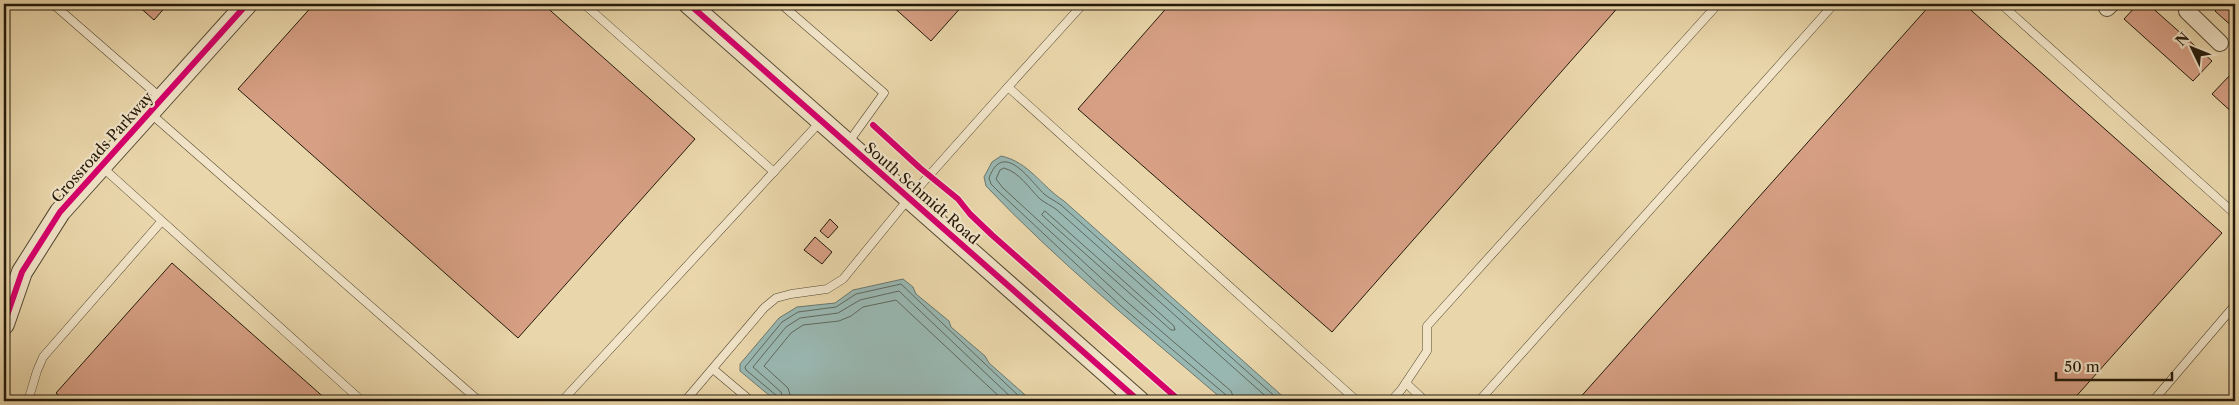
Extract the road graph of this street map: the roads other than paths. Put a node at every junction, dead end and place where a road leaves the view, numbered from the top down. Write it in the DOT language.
graph roads {
  1 [pos="52,4"];
  2 [pos="247,4"];
  3 [pos="584,4"];
  4 [pos="689,4"];
  5 [pos="781,4"];
  6 [pos="1083,4"];
  7 [pos="1718,4"];
  8 [pos="1834,4"];
  9 [pos="2001,4"];
  10 [pos="2186,6"];
  11 [pos="2220,43"];
  12 [pos="1008,87"];
  13 [pos="156,106"];
  14 [pos="821,121"];
  15 [pos="847,144"];
  16 [pos="102,167"];
  17 [pos="774,172"];
  18 [pos="910,197"];
  19 [pos="2235,214"];
  20 [pos="160,222"];
  21 [pos="2235,304"];
  22 [pos="4,324"];
  23 [pos="713,369"];
  24 [pos="1406,383"];
  25 [pos="28,401"];
  26 [pos="362,401"];
  27 [pos="479,401"];
  28 [pos="562,401"];
  29 [pos="685,401"];
  30 [pos="751,401"];
  31 [pos="1139,401"];
  32 [pos="1357,401"];
  33 [pos="1391,401"];
  34 [pos="1425,401"];
  35 [pos="1479,401"];
  36 [pos="2153,401"];
  1 -- 13 [label="lane"];
  2 -- 13 [label="street, Crossroads Parkway"];
  3 -- 17 [label="lane"];
  4 -- 14 [label="street, South Schmidt Road"];
  5 -- 15 [label="lane"];
  6 -- 12 [label="lane"];
  7 -- 24 [label="lane"];
  8 -- 35 [label="lane"];
  9 -- 19 [label="lane"];
  10 -- 11 [label="street"];
  12 -- 18 [label="lane"];
  12 -- 32 [label="lane"];
  13 -- 16 [label="street, Crossroads Parkway"];
  13 -- 27 [label="lane"];
  14 -- 15 [label="street, South Schmidt Road"];
  14 -- 17 [label="lane"];
  15 -- 18 [label="street, South Schmidt Road"];
  16 -- 20 [label="lane"];
  16 -- 22 [label="street, Crossroads Parkway"];
  17 -- 28 [label="lane"];
  18 -- 23 [label="lane"];
  18 -- 31 [label="street, South Schmidt Road"];
  20 -- 25 [label="lane"];
  20 -- 26 [label="lane"];
  21 -- 36 [label="lane"];
  23 -- 29 [label="lane"];
  23 -- 30 [label="lane"];
  24 -- 33 [label="lane"];
  24 -- 34 [label="lane"];
}
